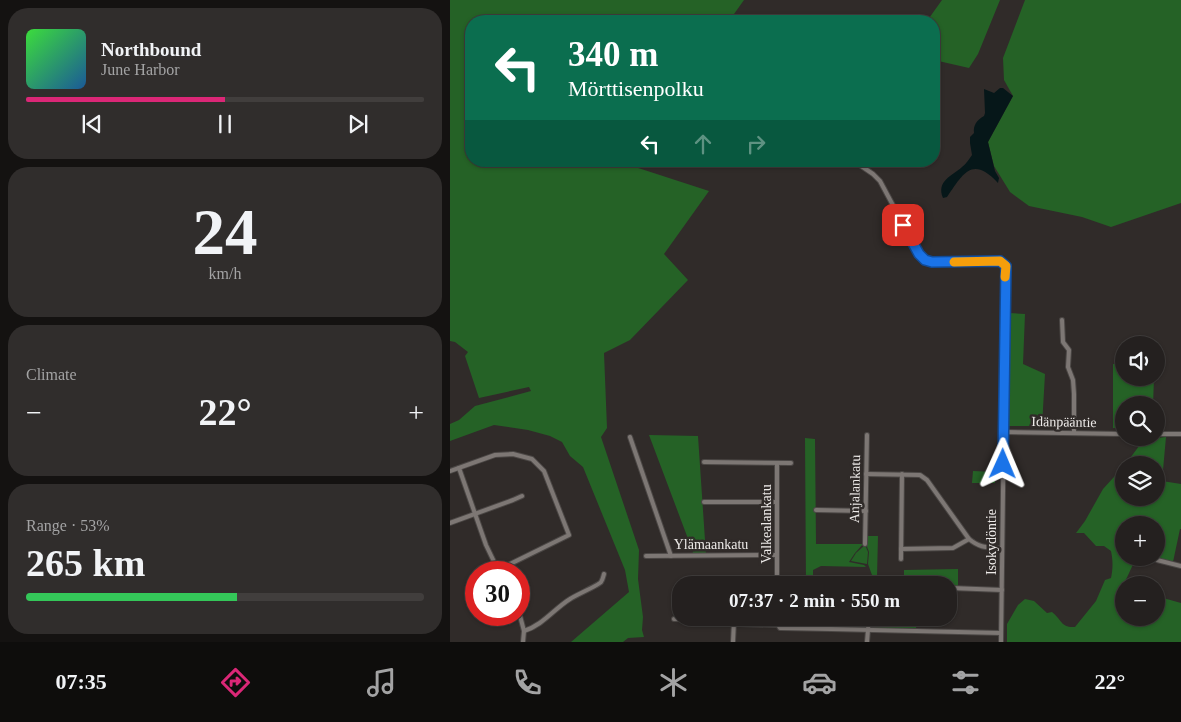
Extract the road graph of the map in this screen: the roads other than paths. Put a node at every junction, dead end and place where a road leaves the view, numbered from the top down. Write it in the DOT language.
graph roads {
  1 [pos="863,167"];
  2 [pos="1062,320"];
  3 [pos="1004,432"];
  4 [pos="1074,433"];
  5 [pos="1115,434"];
  6 [pos="1165,434"];
  7 [pos="1181,434"];
  8 [pos="867,435"];
  9 [pos="630,437"];
  10 [pos="704,462"];
  11 [pos="791,463"];
  12 [pos="777,464"];
  13 [pos="459,468"];
  14 [pos="450,470"];
  15 [pos="866,474"];
  16 [pos="902,474"];
  17 [pos="522,496"];
  18 [pos="704,502"];
  19 [pos="777,502"];
  20 [pos="816,510"];
  21 [pos="866,511"];
  22 [pos="475,515"];
  23 [pos="450,524"];
  24 [pos="969,539"];
  25 [pos="865,544"];
  26 [pos="1002,548"];
  27 [pos="901,549"];
  28 [pos="777,555"];
  29 [pos="646,556"];
  30 [pos="671,556"];
  31 [pos="901,560"];
  32 [pos="494,561"];
  33 [pos="518,561"];
  34 [pos="1165,562"];
  35 [pos="1181,566"];
  36 [pos="604,574"];
  37 [pos="777,576"];
  38 [pos="957,588"];
  39 [pos="1002,590"];
  40 [pos="523,626"];
  41 [pos="734,626"];
  42 [pos="779,626"];
  43 [pos="868,626"];
  44 [pos="868,630"];
  45 [pos="524,631"];
  46 [pos="1001,633"];
  47 [pos="523,642"];
  48 [pos="733,642"];
  49 [pos="868,642"];
  50 [pos="1001,642"];
  1 -- 3 [label="street, Isokydöntie"];
  2 -- 4 [label="street"];
  3 -- 4 [label="street, Idänpääntie"];
  3 -- 26 [label="street, Isokydöntie"];
  4 -- 5 [label="street, Idänpääntie"];
  6 -- 7 [label="street"];
  8 -- 15 [label="street, Anjalankatu"];
  9 -- 30 [label="street"];
  10 -- 12 [label="street"];
  11 -- 12 [label="street"];
  12 -- 19 [label="street, Valkealankatu"];
  13 -- 14 [label="street"];
  13 -- 22 [label="street"];
  13 -- 33 [label="street"];
  15 -- 16 [label="street"];
  15 -- 21 [label="street, Anjalankatu"];
  16 -- 24 [label="street"];
  16 -- 27 [label="street"];
  17 -- 22 [label="street"];
  18 -- 19 [label="street"];
  19 -- 28 [label="street, Valkealankatu"];
  20 -- 21 [label="street"];
  21 -- 25 [label="street, Anjalankatu"];
  22 -- 23 [label="street"];
  22 -- 32 [label="street"];
  24 -- 26 [label="street"];
  24 -- 27 [label="street"];
  26 -- 39 [label="street, Isokydöntie"];
  27 -- 31 [label="street"];
  28 -- 30 [label="street, Ylämaankatu"];
  28 -- 37 [label="street, Valkealankatu"];
  29 -- 30 [label="street, Ylämaankatu"];
  34 -- 35 [label="street"];
  36 -- 45 [label="street"];
  38 -- 39 [label="street"];
  39 -- 46 [label="street, Isokydöntie"];
  40 -- 45 [label="street"];
  41 -- 48 [label="street"];
  42 -- 44 [label="street"];
  43 -- 44 [label="street"];
  44 -- 46 [label="street"];
  44 -- 49 [label="street"];
  45 -- 47 [label="street"];
  46 -- 50 [label="street, Isokydöntie"];
}
